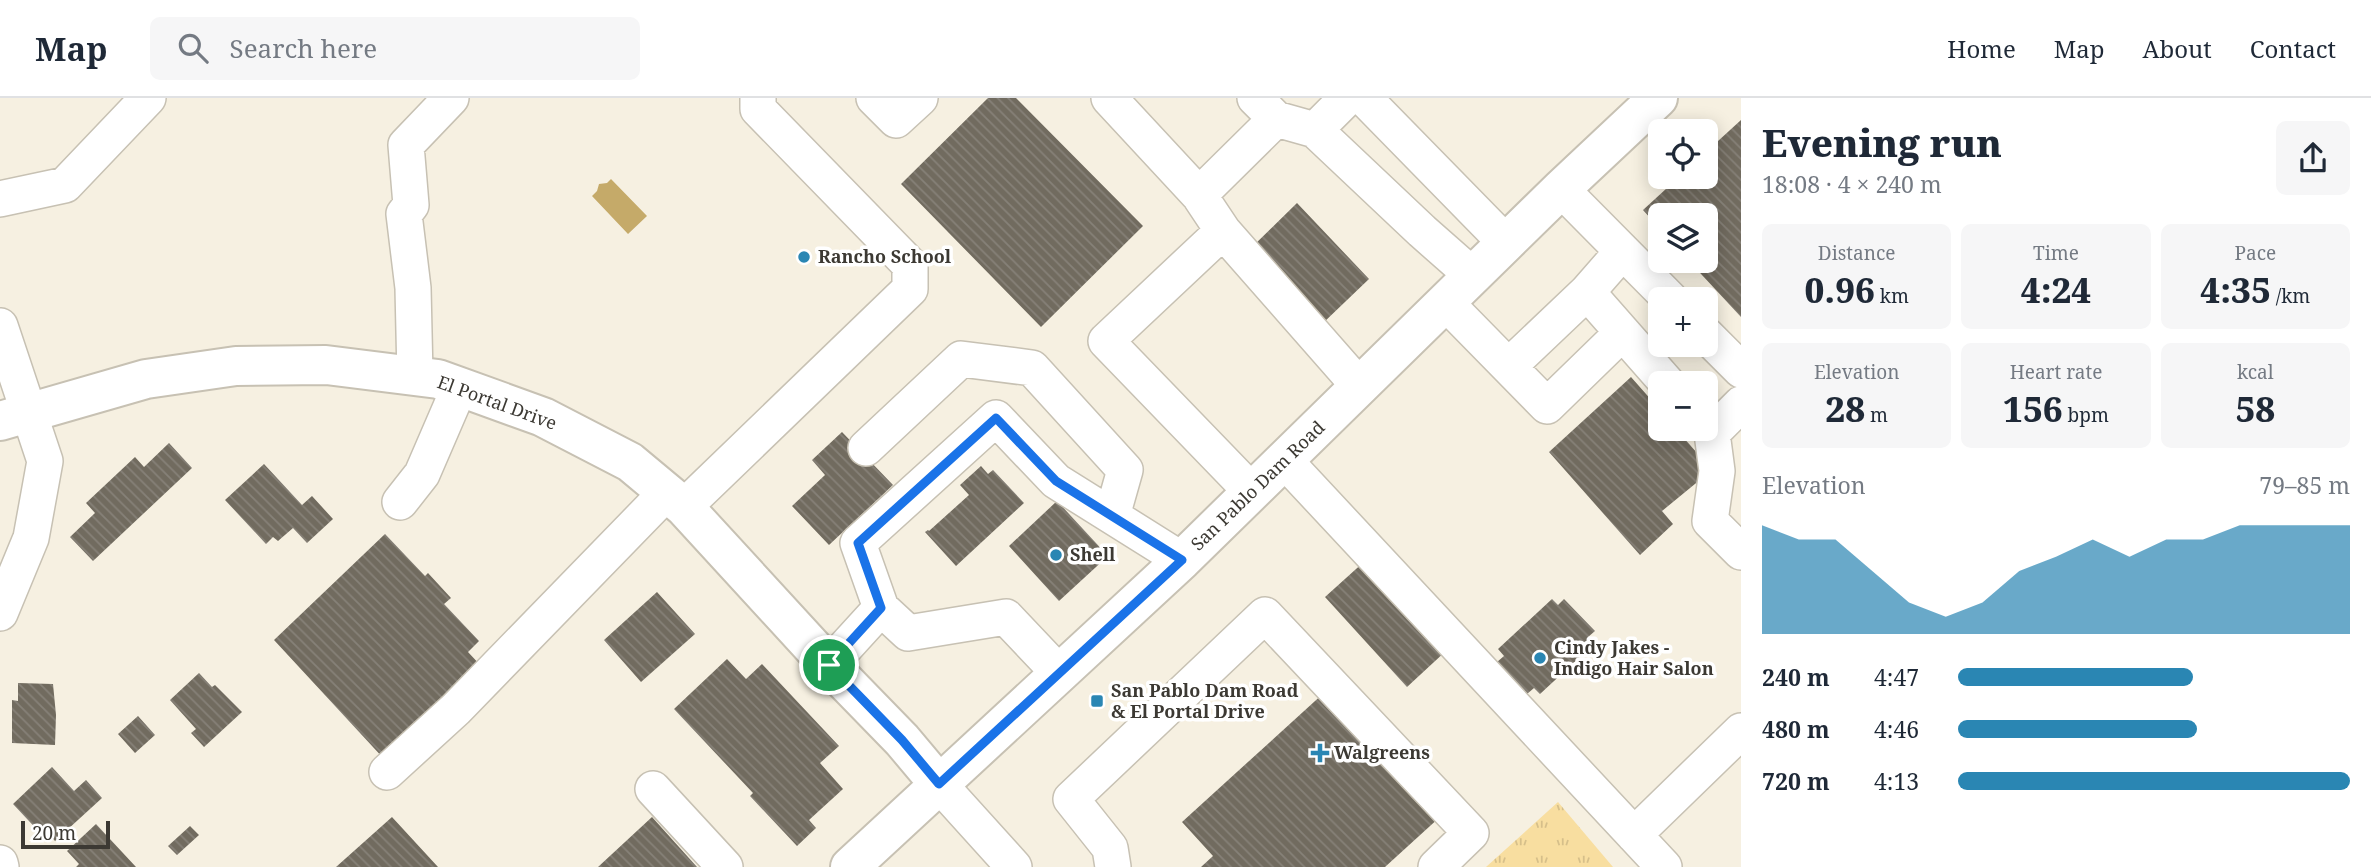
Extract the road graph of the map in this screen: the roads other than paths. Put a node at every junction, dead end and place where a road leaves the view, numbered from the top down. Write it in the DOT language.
graph roads {
  1 [pos="148,98"];
  2 [pos="451,98"];
  3 [pos="758,98"];
  4 [pos="874,98"];
  5 [pos="920,98"];
  6 [pos="1109,98"];
  7 [pos="1348,98"];
  8 [pos="1364,98"];
  9 [pos="1658,98"];
  10 [pos="1265,109"];
  11 [pos="1315,130"];
  12 [pos="1561,189"];
  13 [pos="1199,195"];
  14 [pos="0,199"];
  15 [pos="1223,231"];
  16 [pos="1506,243"];
  17 [pos="1622,251"];
  18 [pos="1473,275"];
  19 [pos="1658,287"];
  20 [pos="1587,292"];
  21 [pos="1446,303"];
  22 [pos="0,326"];
  23 [pos="1621,334"];
  24 [pos="1718,347"];
  25 [pos="1509,366"];
  26 [pos="1741,370"];
  27 [pos="1656,371"];
  28 [pos="438,380"];
  29 [pos="1360,387"];
  30 [pos="1741,404"];
  31 [pos="14,418"];
  32 [pos="1718,423"];
  33 [pos="1711,441"];
  34 [pos="866,448"];
  35 [pos="1285,461"];
  36 [pos="1252,492"];
  37 [pos="676,500"];
  38 [pos="400,502"];
  39 [pos="1112,516"];
  40 [pos="1741,552"];
  41 [pos="1182,560"];
  42 [pos="881,608"];
  43 [pos="0,614"];
  44 [pos="829,665"];
  45 [pos="1060,674"];
  46 [pos="1741,731"];
  47 [pos="387,772"];
  48 [pos="939,784"];
  49 [pos="653,789"];
  50 [pos="1634,835"];
  51 [pos="724,867"];
  52 [pos="850,867"];
  53 [pos="1014,867"];
  54 [pos="1113,867"];
  55 [pos="1436,867"];
  56 [pos="1664,867"];
  1 -- 14 [label="street"];
  2 -- 28 [label="street"];
  3 -- 37 [label="street"];
  4 -- 5 [label="street"];
  6 -- 13 [label="street"];
  7 -- 11 [label="street"];
  8 -- 16 [label="street"];
  9 -- 12 [label="main road, San Pablo Dam Road"];
  10 -- 11 [label="street"];
  10 -- 13 [label="street"];
  11 -- 18 [label="street"];
  12 -- 16 [label="main road, San Pablo Dam Road"];
  12 -- 17 [label="street"];
  13 -- 15 [label="street"];
  15 -- 29 [label="street"];
  15 -- 36 [label="street"];
  16 -- 18 [label="main road, San Pablo Dam Road"];
  17 -- 19 [label="street"];
  17 -- 20 [label="street"];
  18 -- 21 [label="main road, San Pablo Dam Road"];
  20 -- 23 [label="street"];
  20 -- 25 [label="street"];
  21 -- 25 [label="street"];
  21 -- 29 [label="main road, San Pablo Dam Road"];
  22 -- 31 [label="street"];
  23 -- 25 [label="street"];
  23 -- 27 [label="street"];
  24 -- 26 [label="street"];
  28 -- 31 [label="main road, El Portal Drive"];
  28 -- 37 [label="main road, El Portal Drive"];
  28 -- 38 [label="street"];
  29 -- 35 [label="main road, San Pablo Dam Road"];
  30 -- 32 [label="street"];
  31 -- 43 [label="street"];
  33 -- 40 [label="street"];
  34 -- 39 [label="street"];
  35 -- 36 [label="main road, San Pablo Dam Road"];
  35 -- 50 [label="street"];
  36 -- 41 [label="main road, San Pablo Dam Road"];
  37 -- 44 [label="main road, El Portal Drive"];
  37 -- 47 [label="street"];
  39 -- 41 [label="street"];
  39 -- 42 [label="street"];
  41 -- 45 [label="main road, San Pablo Dam Road"];
  42 -- 44 [label="street"];
  42 -- 45 [label="street"];
  44 -- 48 [label="main road, El Portal Drive"];
  45 -- 48 [label="main road, San Pablo Dam Road"];
  46 -- 50 [label="street"];
  48 -- 52 [label="main road, San Pablo Dam Road"];
  48 -- 53 [label="street"];
  49 -- 51 [label="street"];
  50 -- 56 [label="street"];
  54 -- 55 [label="street"];
}
